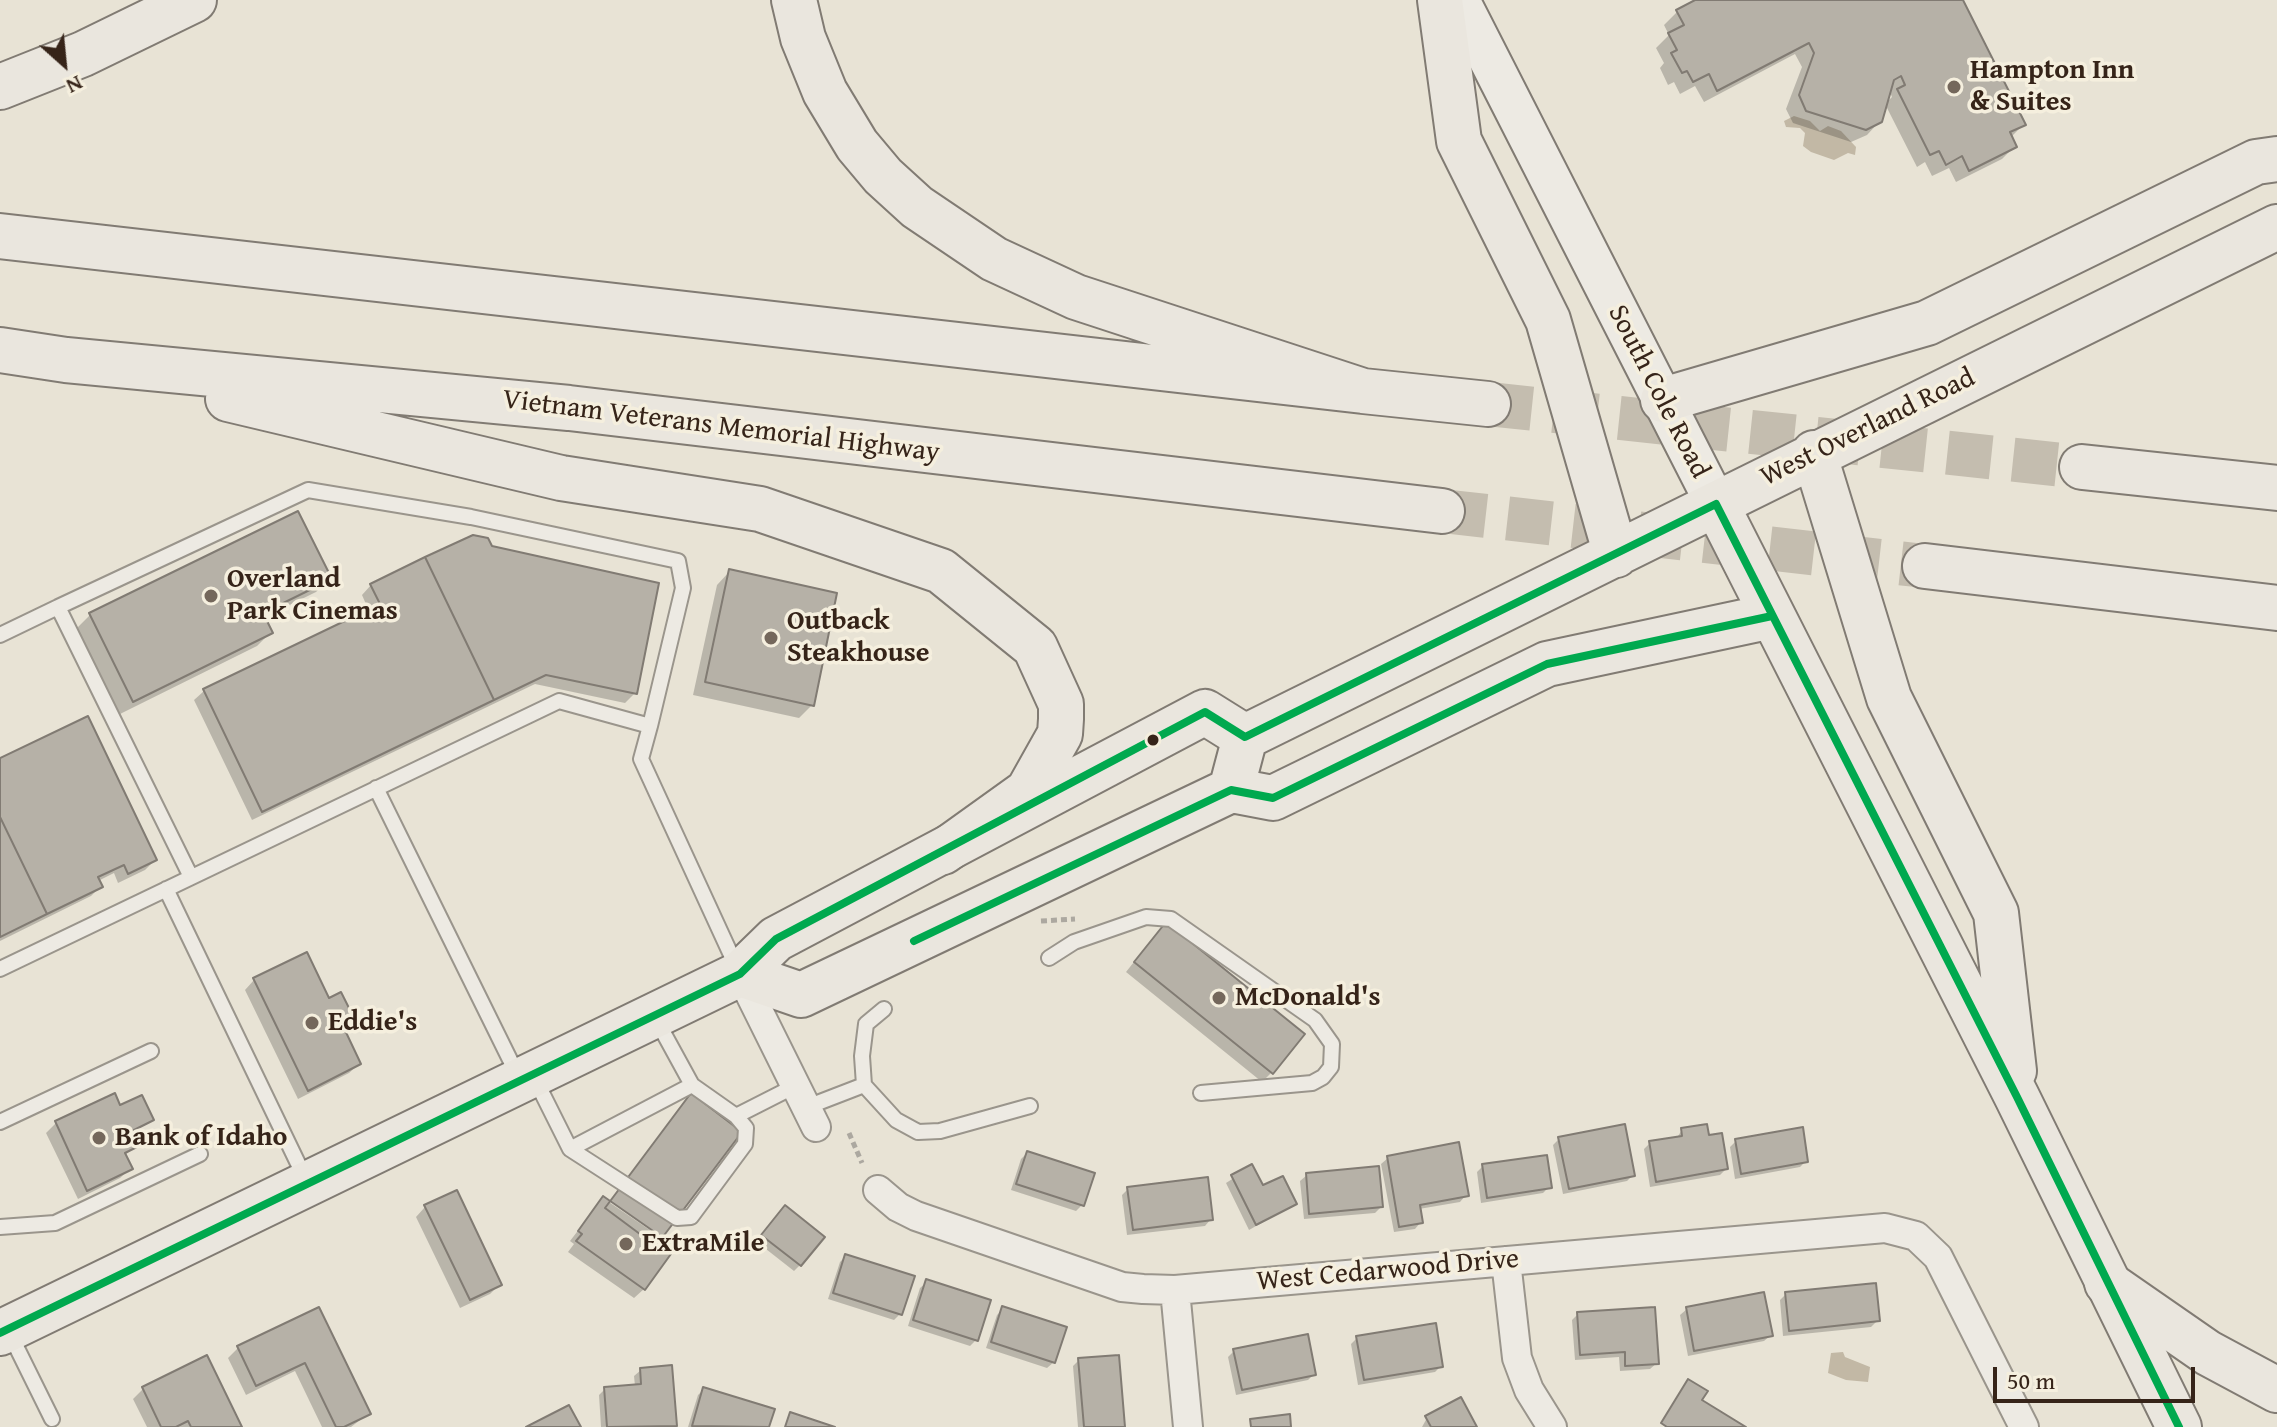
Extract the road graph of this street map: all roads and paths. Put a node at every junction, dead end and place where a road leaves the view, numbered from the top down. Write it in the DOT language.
graph roads {
  1 [pos="194,0"];
  2 [pos="794,0"];
  3 [pos="1440,0"];
  4 [pos="1459,0"];
  5 [pos="0,87"];
  6 [pos="2277,159"];
  7 [pos="2277,227"];
  8 [pos="0,236"];
  9 [pos="0,350"];
  10 [pos="66,360"];
  11 [pos="1363,391"];
  12 [pos="1663,400"];
  13 [pos="1488,404"];
  14 [pos="1814,453"];
  15 [pos="2082,467"];
  16 [pos="2277,488"];
  17 [pos="1716,504"];
  18 [pos="1442,511"];
  19 [pos="1616,555"];
  20 [pos="1925,566"];
  21 [pos="2188,598"];
  22 [pos="58,607"];
  23 [pos="2277,608"];
  24 [pos="1772,616"];
  25 [pos="2277,625"];
  26 [pos="0,635"];
  27 [pos="650,726"];
  28 [pos="1245,737"];
  29 [pos="376,788"];
  30 [pos="1231,790"];
  31 [pos="943,852"];
  32 [pos="191,877"];
  33 [pos="166,889"];
  34 [pos="1034,913"];
  35 [pos="1080,919"];
  36 [pos="1049,958"];
  37 [pos="0,969"];
  38 [pos="740,974"];
  39 [pos="884,1009"];
  40 [pos="654,1015"];
  41 [pos="151,1051"];
  42 [pos="526,1076"];
  43 [pos="692,1085"];
  44 [pos="864,1085"];
  45 [pos="1201,1093"];
  46 [pos="2017,1097"];
  47 [pos="1030,1106"];
  48 [pos="806,1107"];
  49 [pos="736,1116"];
  50 [pos="0,1122"];
  51 [pos="849,1133"];
  52 [pos="570,1149"];
  53 [pos="200,1154"];
  54 [pos="862,1163"];
  55 [pos="307,1182"];
  56 [pos="878,1190"];
  57 [pos="0,1227"];
  58 [pos="1506,1261"];
  59 [pos="2107,1283"];
  60 [pos="1175,1290"];
  61 [pos="3,1325"];
  62 [pos="2277,1390"];
  63 [pos="52,1419"];
  64 [pos="1188,1427"];
  65 [pos="1552,1427"];
  66 [pos="2024,1427"];
  67 [pos="2179,1427"];
  1 -- 5 [label="main road"];
  2 -- 11 [label="main road"];
  3 -- 19 [label="main road"];
  4 -- 12 [label="main road, South Cole Road"];
  6 -- 12 [label="main road"];
  7 -- 14 [label="main road, West Overland Road"];
  8 -- 11 [label="main road"];
  9 -- 10 [label="main road, Vietnam Veterans Memorial Highway"];
  10 -- 18 [label="main road, Vietnam Veterans Memorial Highway"];
  10 -- 31 [label="main road"];
  11 -- 13 [label="main road"];
  12 -- 17 [label="main road, South Cole Road"];
  14 -- 17 [label="main road, West Overland Road"];
  14 -- 46 [label="main road"];
  15 -- 16 [label="main road"];
  17 -- 19 [label="main road, West Overland Road"];
  17 -- 24 [label="main road, South Cole Road"];
  19 -- 28 [label="main road, West Overland Road"];
  20 -- 21 [label="main road"];
  21 -- 23 [label="main road"];
  21 -- 25 [label="main road"];
  22 -- 26 [label="lane"];
  22 -- 27 [label="lane"];
  22 -- 32 [label="lane"];
  24 -- 30 [label="main road"];
  24 -- 46 [label="main road, South Cole Road"];
  27 -- 29 [label="lane"];
  27 -- 38 [label="lane"];
  28 -- 30 [label="main road"];
  28 -- 31 [label="main road"];
  29 -- 32 [label="lane"];
  29 -- 42 [label="lane"];
  30 -- 38 [label="main road"];
  31 -- 38 [label="main road"];
  32 -- 33 [label="lane"];
  33 -- 37 [label="lane"];
  33 -- 55 [label="lane"];
  34 -- 35 [label="path"];
  36 -- 45 [label="lane"];
  38 -- 40 [label="main road"];
  38 -- 48 [label="street"];
  39 -- 44 [label="lane"];
  40 -- 42 [label="main road"];
  40 -- 43 [label="lane"];
  41 -- 50 [label="lane"];
  42 -- 52 [label="lane"];
  42 -- 55 [label="main road"];
  43 -- 49 [label="lane"];
  43 -- 52 [label="lane"];
  44 -- 47 [label="lane"];
  44 -- 48 [label="lane"];
  46 -- 59 [label="main road, South Cole Road"];
  48 -- 49 [label="lane"];
  49 -- 52 [label="lane"];
  51 -- 54 [label="path"];
  53 -- 57 [label="lane"];
  55 -- 61 [label="main road"];
  56 -- 60 [label="street, West Cedarwood Drive"];
  58 -- 60 [label="street, West Cedarwood Drive"];
  58 -- 65 [label="street"];
  58 -- 66 [label="street, West Cedarwood Drive"];
  59 -- 62 [label="main road"];
  59 -- 67 [label="main road, South Cole Road"];
  60 -- 64 [label="street"];
  61 -- 63 [label="lane"];
}
